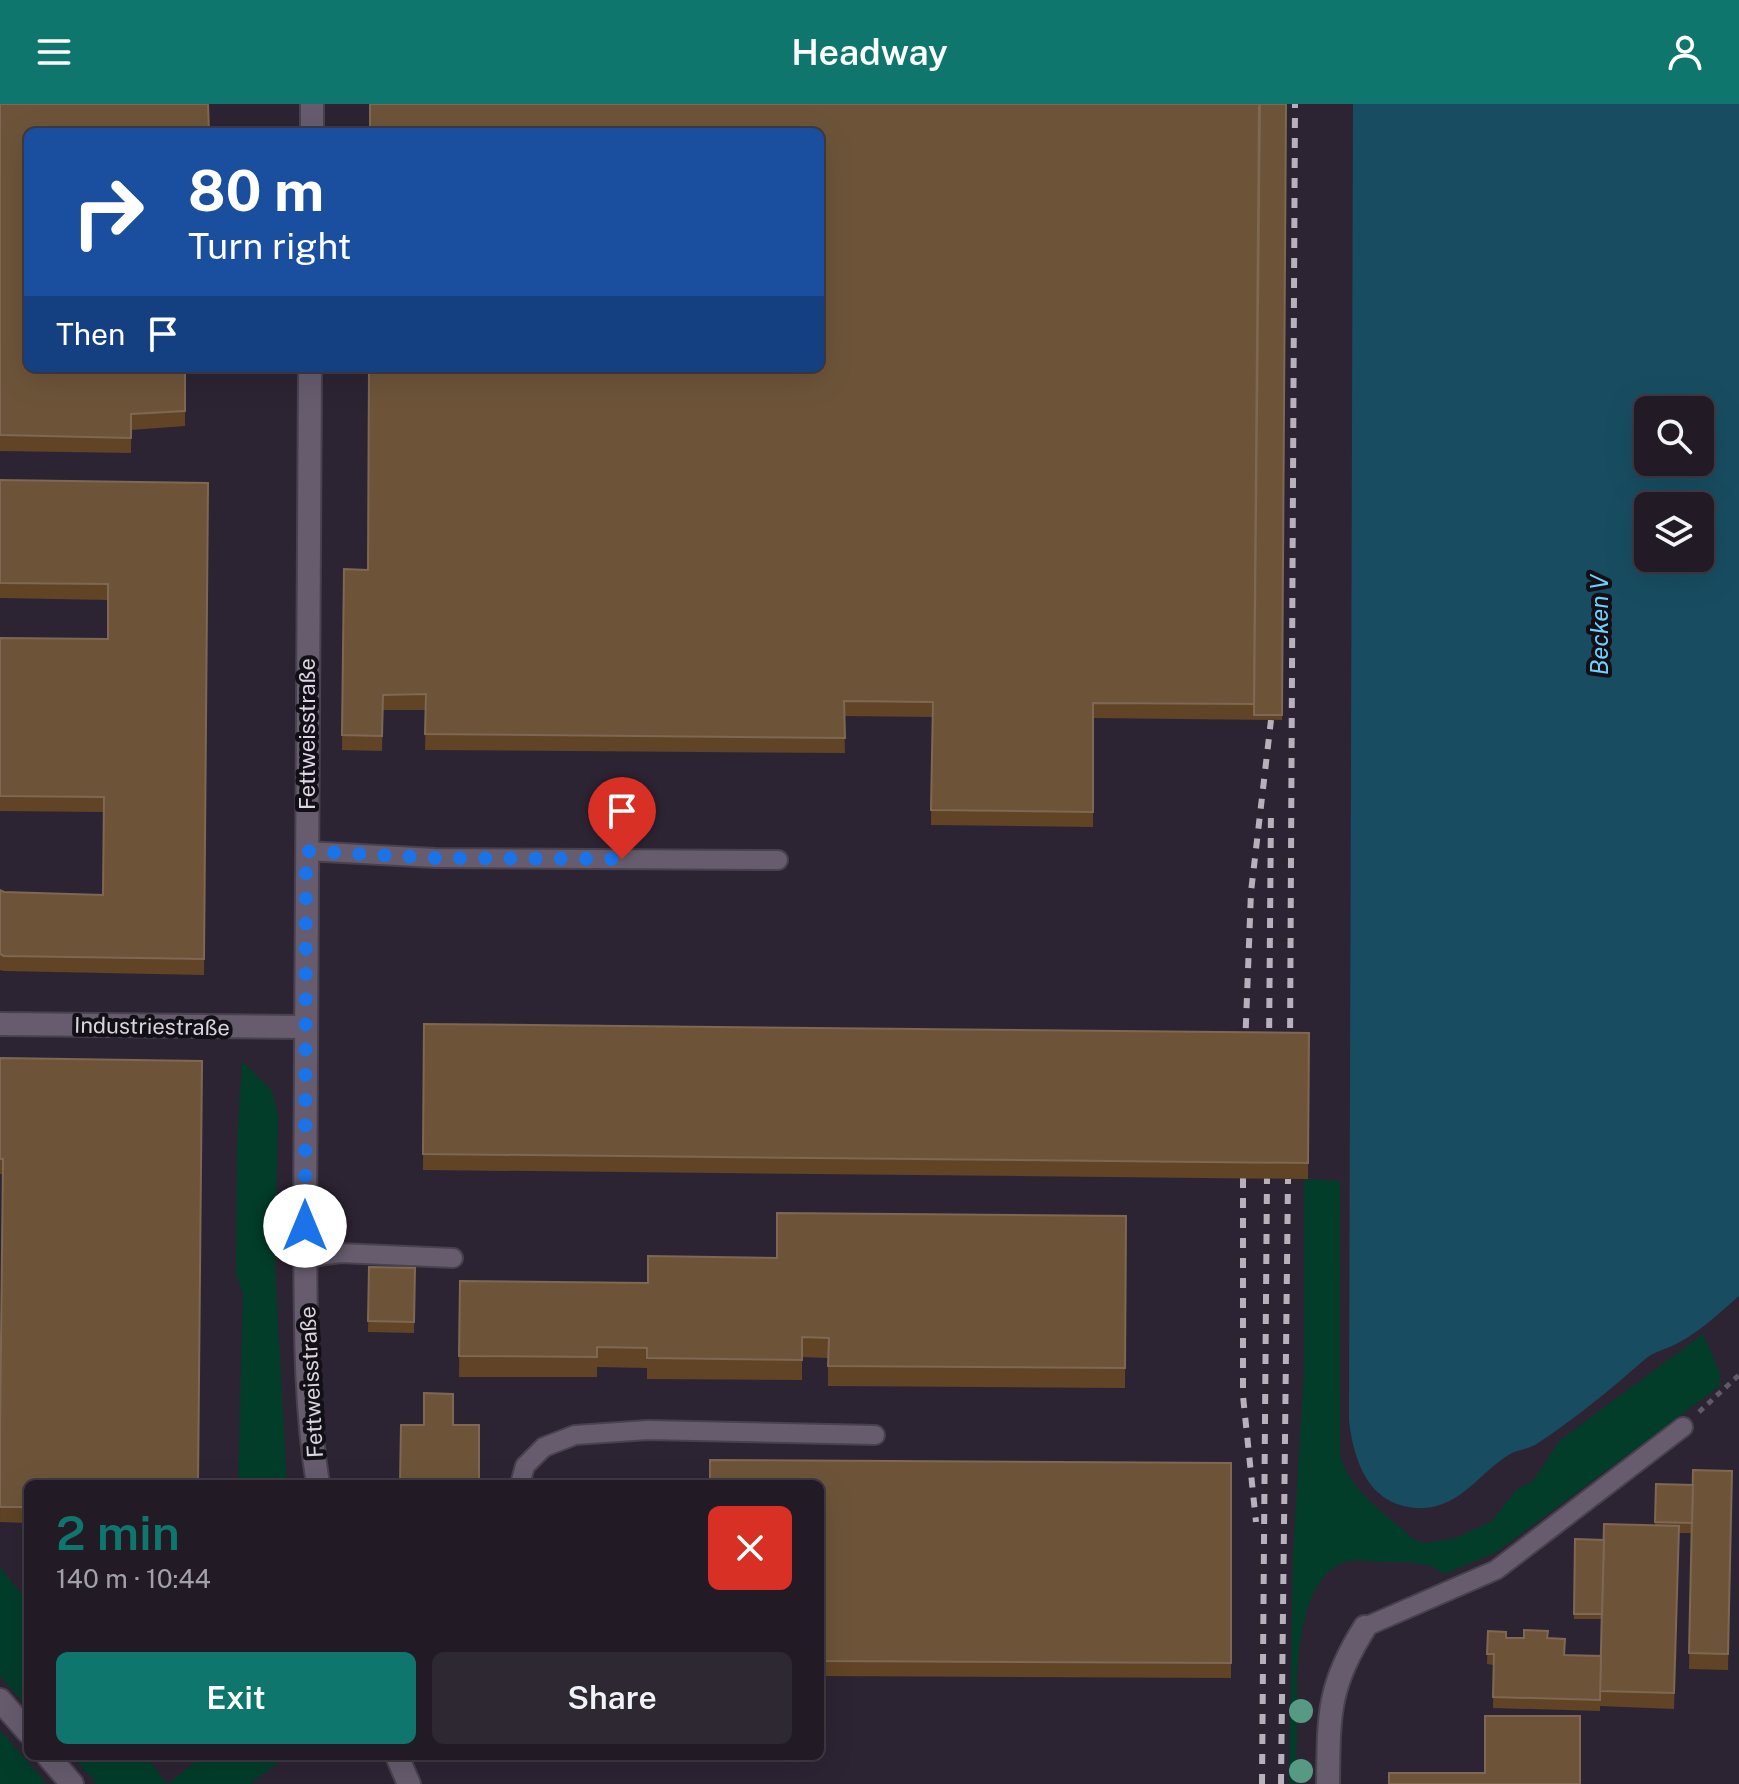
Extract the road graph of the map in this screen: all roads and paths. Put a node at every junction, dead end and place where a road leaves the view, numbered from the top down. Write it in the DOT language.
graph roads {
  1 [pos="312,104"];
  2 [pos="312,128"];
  3 [pos="310,372"];
  4 [pos="306,851"];
  5 [pos="778,860"];
  6 [pos="0,1024"];
  7 [pos="305,1027"];
  8 [pos="305,1258"];
  9 [pos="453,1258"];
  10 [pos="1739,1375"];
  11 [pos="1683,1427"];
  12 [pos="875,1435"];
  13 [pos="317,1480"];
  14 [pos="521,1480"];
  15 [pos="1365,1627"];
  16 [pos="0,1700"];
  17 [pos="24,1727"];
  18 [pos="51,1760"];
  19 [pos="399,1760"];
  20 [pos="72,1784"];
  21 [pos="409,1784"];
  22 [pos="1328,1784"];
  1 -- 2 [label="street"];
  3 -- 4 [label="street, Fettweisstraße"];
  4 -- 5 [label="lane"];
  4 -- 7 [label="street, Fettweisstraße"];
  6 -- 7 [label="street, Industriestraße"];
  7 -- 8 [label="street, Fettweisstraße"];
  8 -- 9 [label="lane"];
  8 -- 13 [label="street, Fettweisstraße"];
  10 -- 11 [label="path"];
  11 -- 15 [label="lane"];
  12 -- 14 [label="lane"];
  15 -- 22 [label="street"];
  16 -- 17 [label="street"];
  18 -- 20 [label="street"];
  19 -- 21 [label="street"];
}
